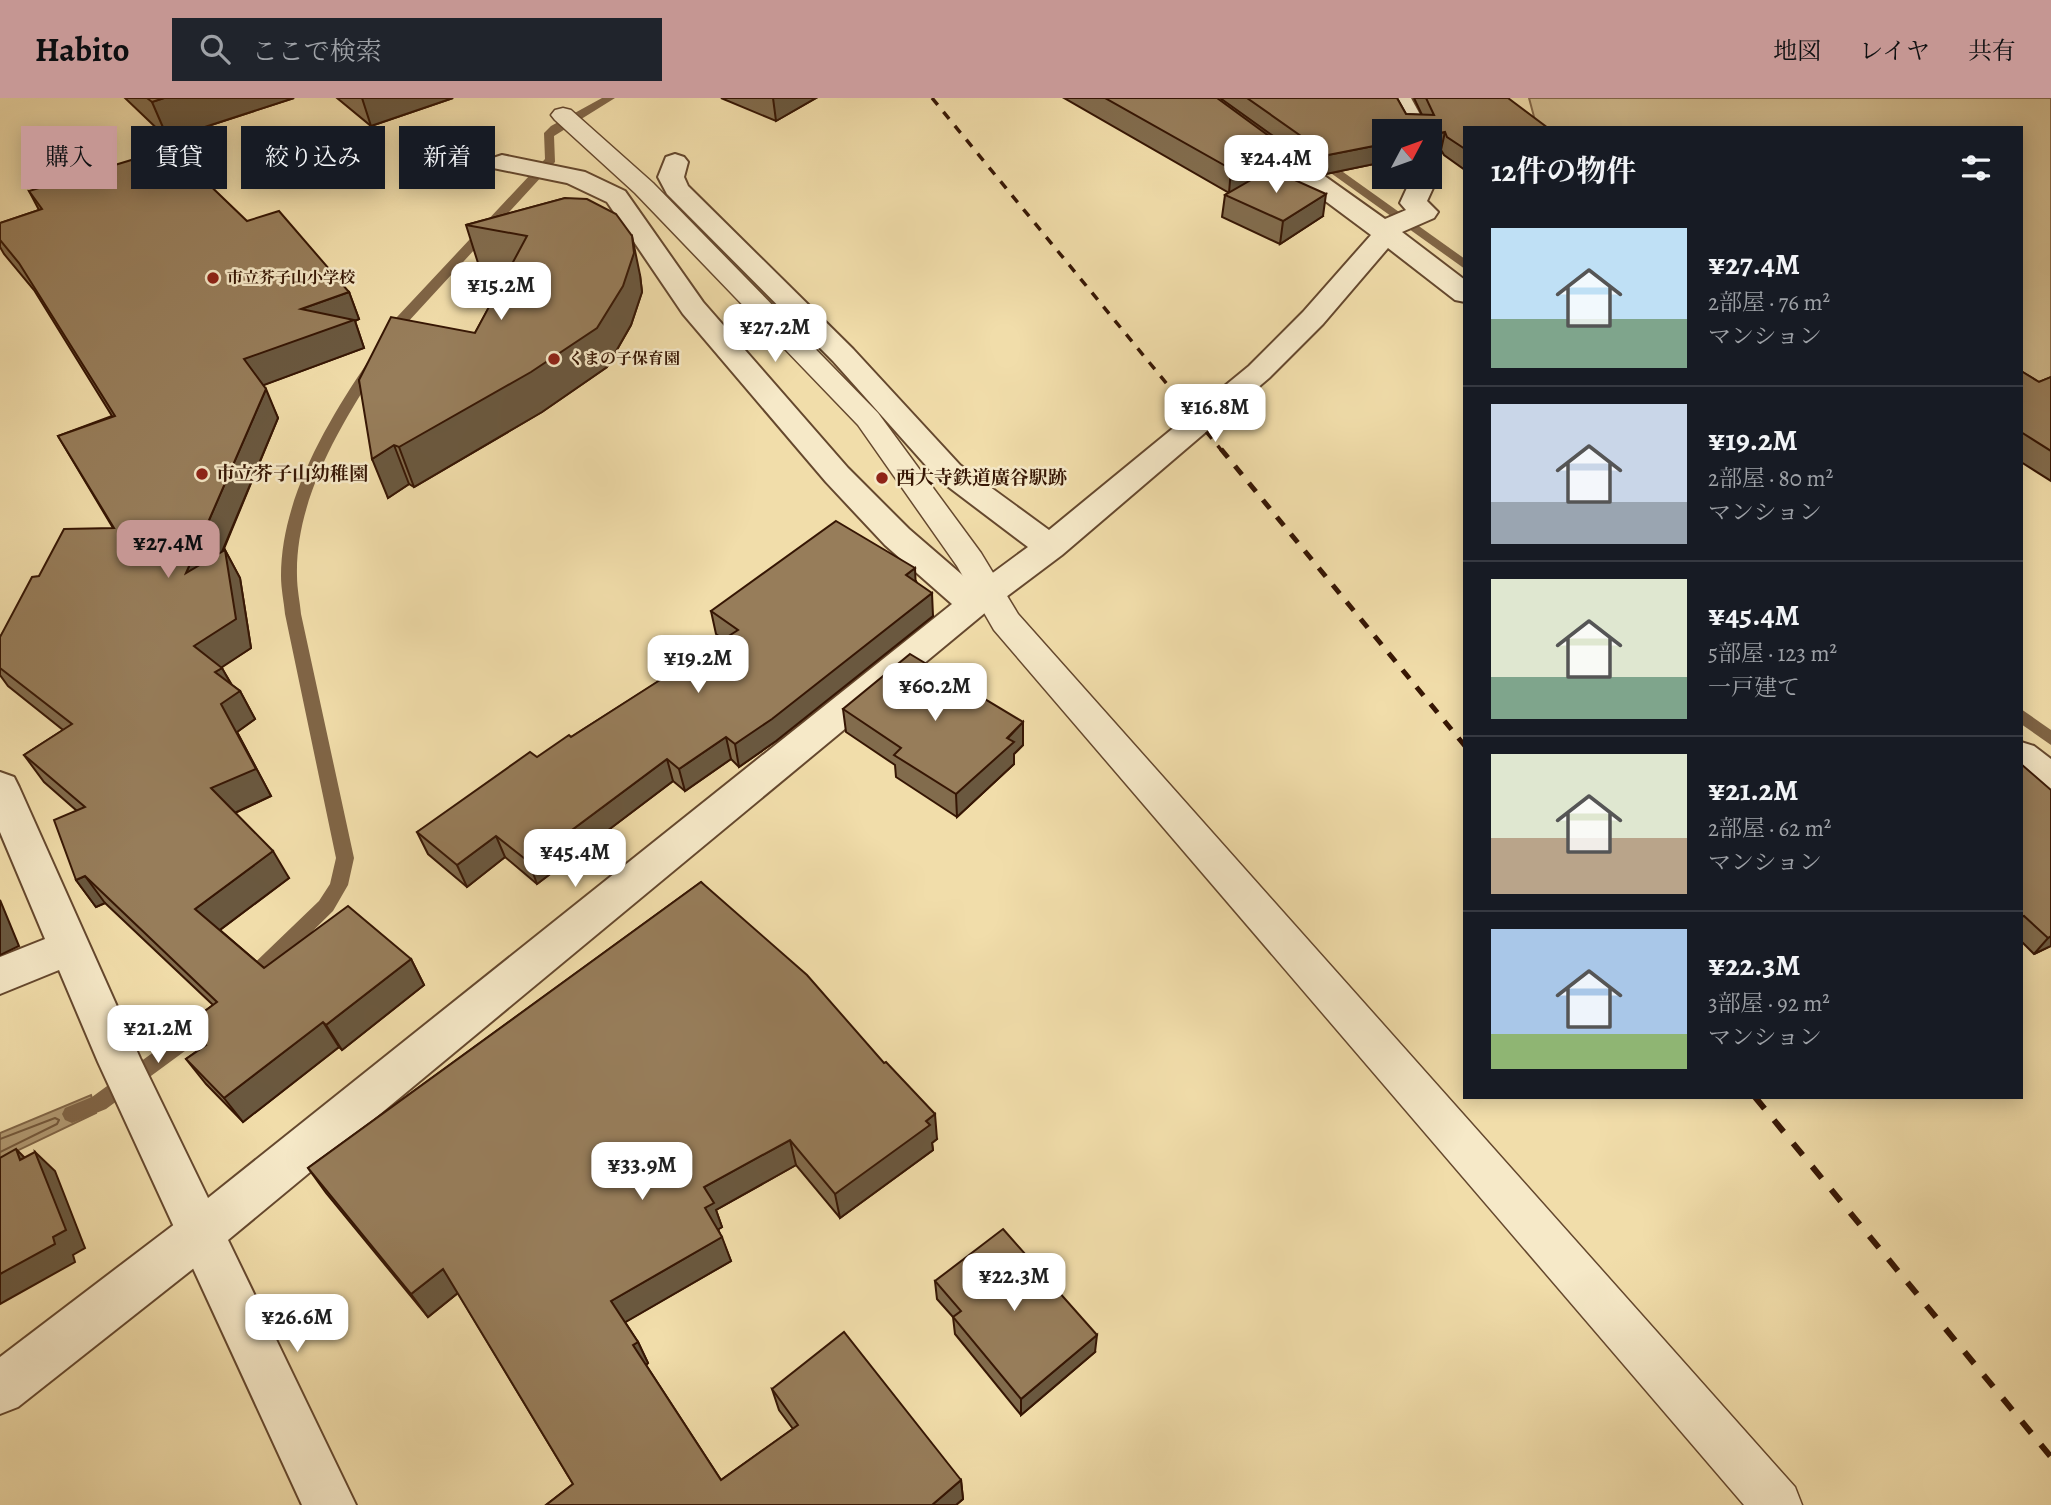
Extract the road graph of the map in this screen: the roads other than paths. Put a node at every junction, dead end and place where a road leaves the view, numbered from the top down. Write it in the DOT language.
graph roads {
  1 [pos="1199,98"];
  2 [pos="1399,98"];
  3 [pos="1410,119"];
  4 [pos="569,120"];
  5 [pos="675,162"];
  6 [pos="502,163"];
  7 [pos="1419,189"];
  8 [pos="1399,225"];
  9 [pos="1463,292"];
  10 [pos="1050,547"];
  11 [pos="981,599"];
  12 [pos="2023,758"];
  13 [pos="2051,780"];
  14 [pos="0,787"];
  15 [pos="69,947"];
  16 [pos="0,976"];
  17 [pos="201,1233"];
  18 [pos="0,1389"];
  19 [pos="329,1505"];
  20 [pos="1777,1505"];
  1 -- 8 [label="street"];
  2 -- 3 [label="street"];
  4 -- 11 [label="street"];
  5 -- 10 [label="street"];
  6 -- 11 [label="street"];
  7 -- 8 [label="street"];
  8 -- 9 [label="street"];
  8 -- 10 [label="street"];
  10 -- 11 [label="street"];
  11 -- 17 [label="street"];
  11 -- 20 [label="street"];
  12 -- 13 [label="street"];
  14 -- 15 [label="street"];
  15 -- 16 [label="street"];
  15 -- 17 [label="street"];
  17 -- 18 [label="street"];
  17 -- 19 [label="street"];
}
